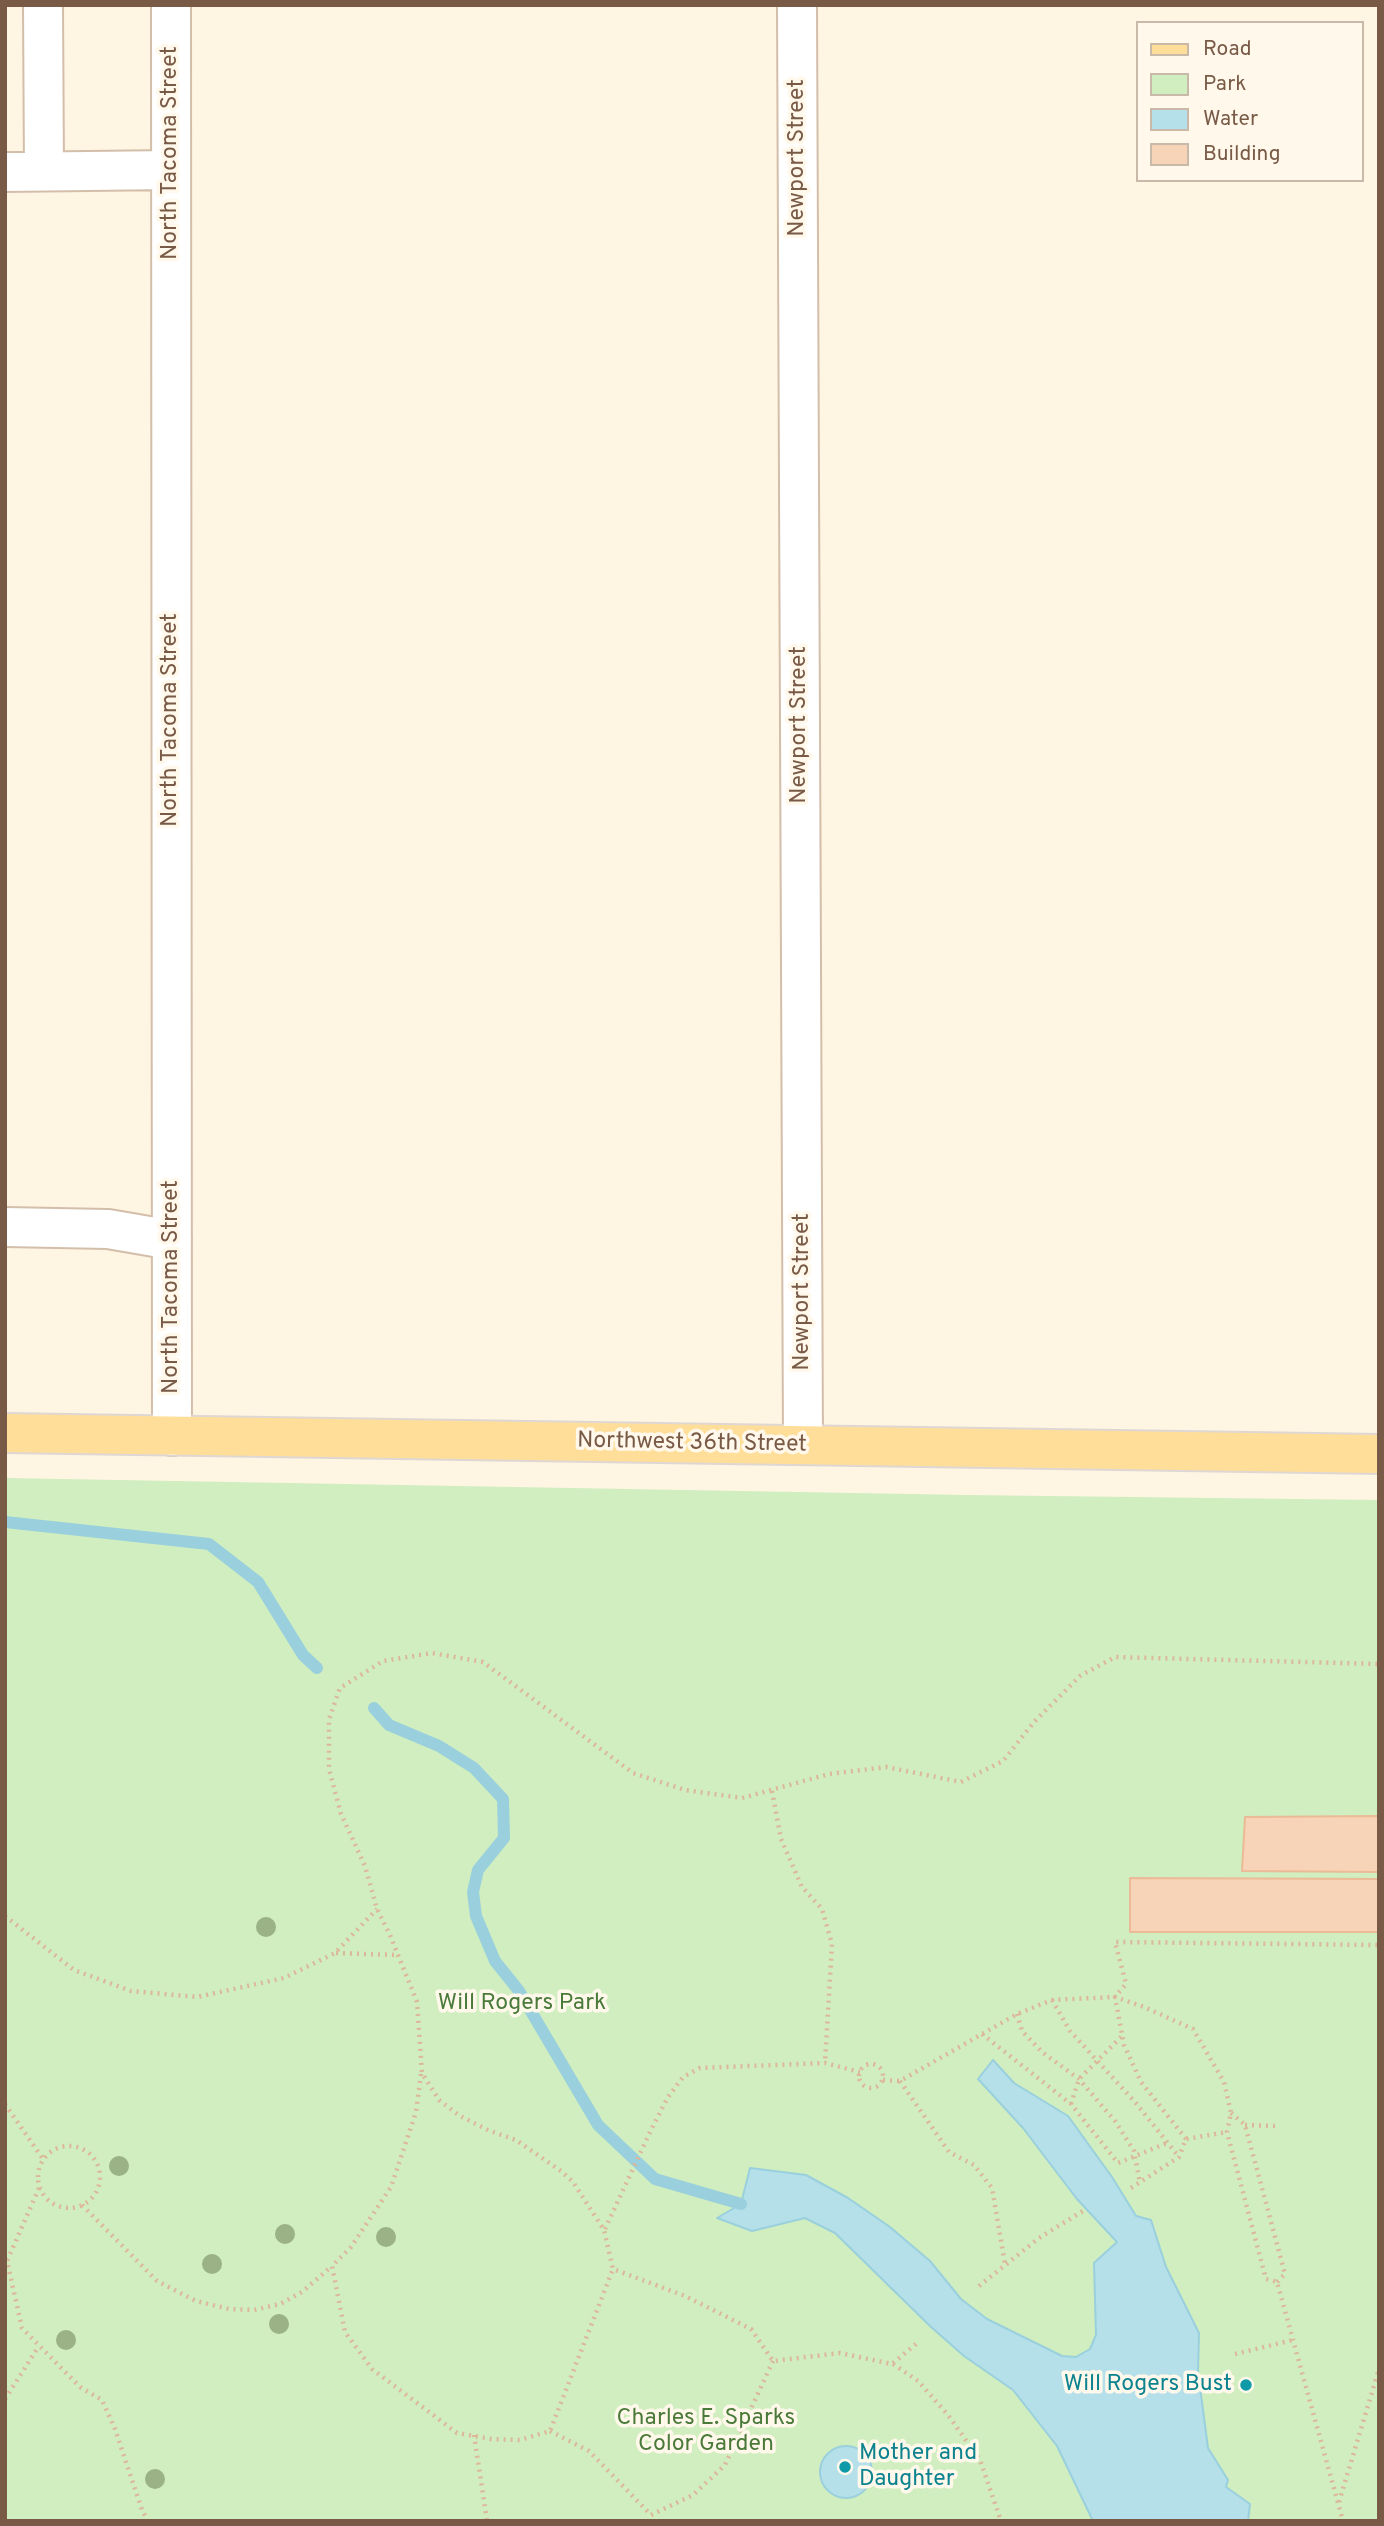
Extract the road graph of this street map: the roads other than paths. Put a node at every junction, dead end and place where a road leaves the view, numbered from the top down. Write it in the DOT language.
graph roads {
  1 [pos="43,5"];
  2 [pos="171,5"];
  3 [pos="797,5"];
  4 [pos="171,170"];
  5 [pos="44,171"];
  6 [pos="5,172"];
  7 [pos="5,1227"];
  8 [pos="172,1240"];
  9 [pos="5,1433"];
  10 [pos="172,1436"];
  11 [pos="803,1445"];
  12 [pos="1379,1454"];
  1 -- 5 [label="street"];
  2 -- 4 [label="street, North Tacoma Street"];
  3 -- 11 [label="street, Newport Street"];
  4 -- 5 [label="street"];
  4 -- 8 [label="street, North Tacoma Street"];
  5 -- 6 [label="street"];
  7 -- 8 [label="street"];
  8 -- 10 [label="street, North Tacoma Street"];
  9 -- 10 [label="main road, Northwest 36th Street"];
  10 -- 11 [label="main road, Northwest 36th Street"];
  11 -- 12 [label="main road, Northwest 36th Street"];
}
